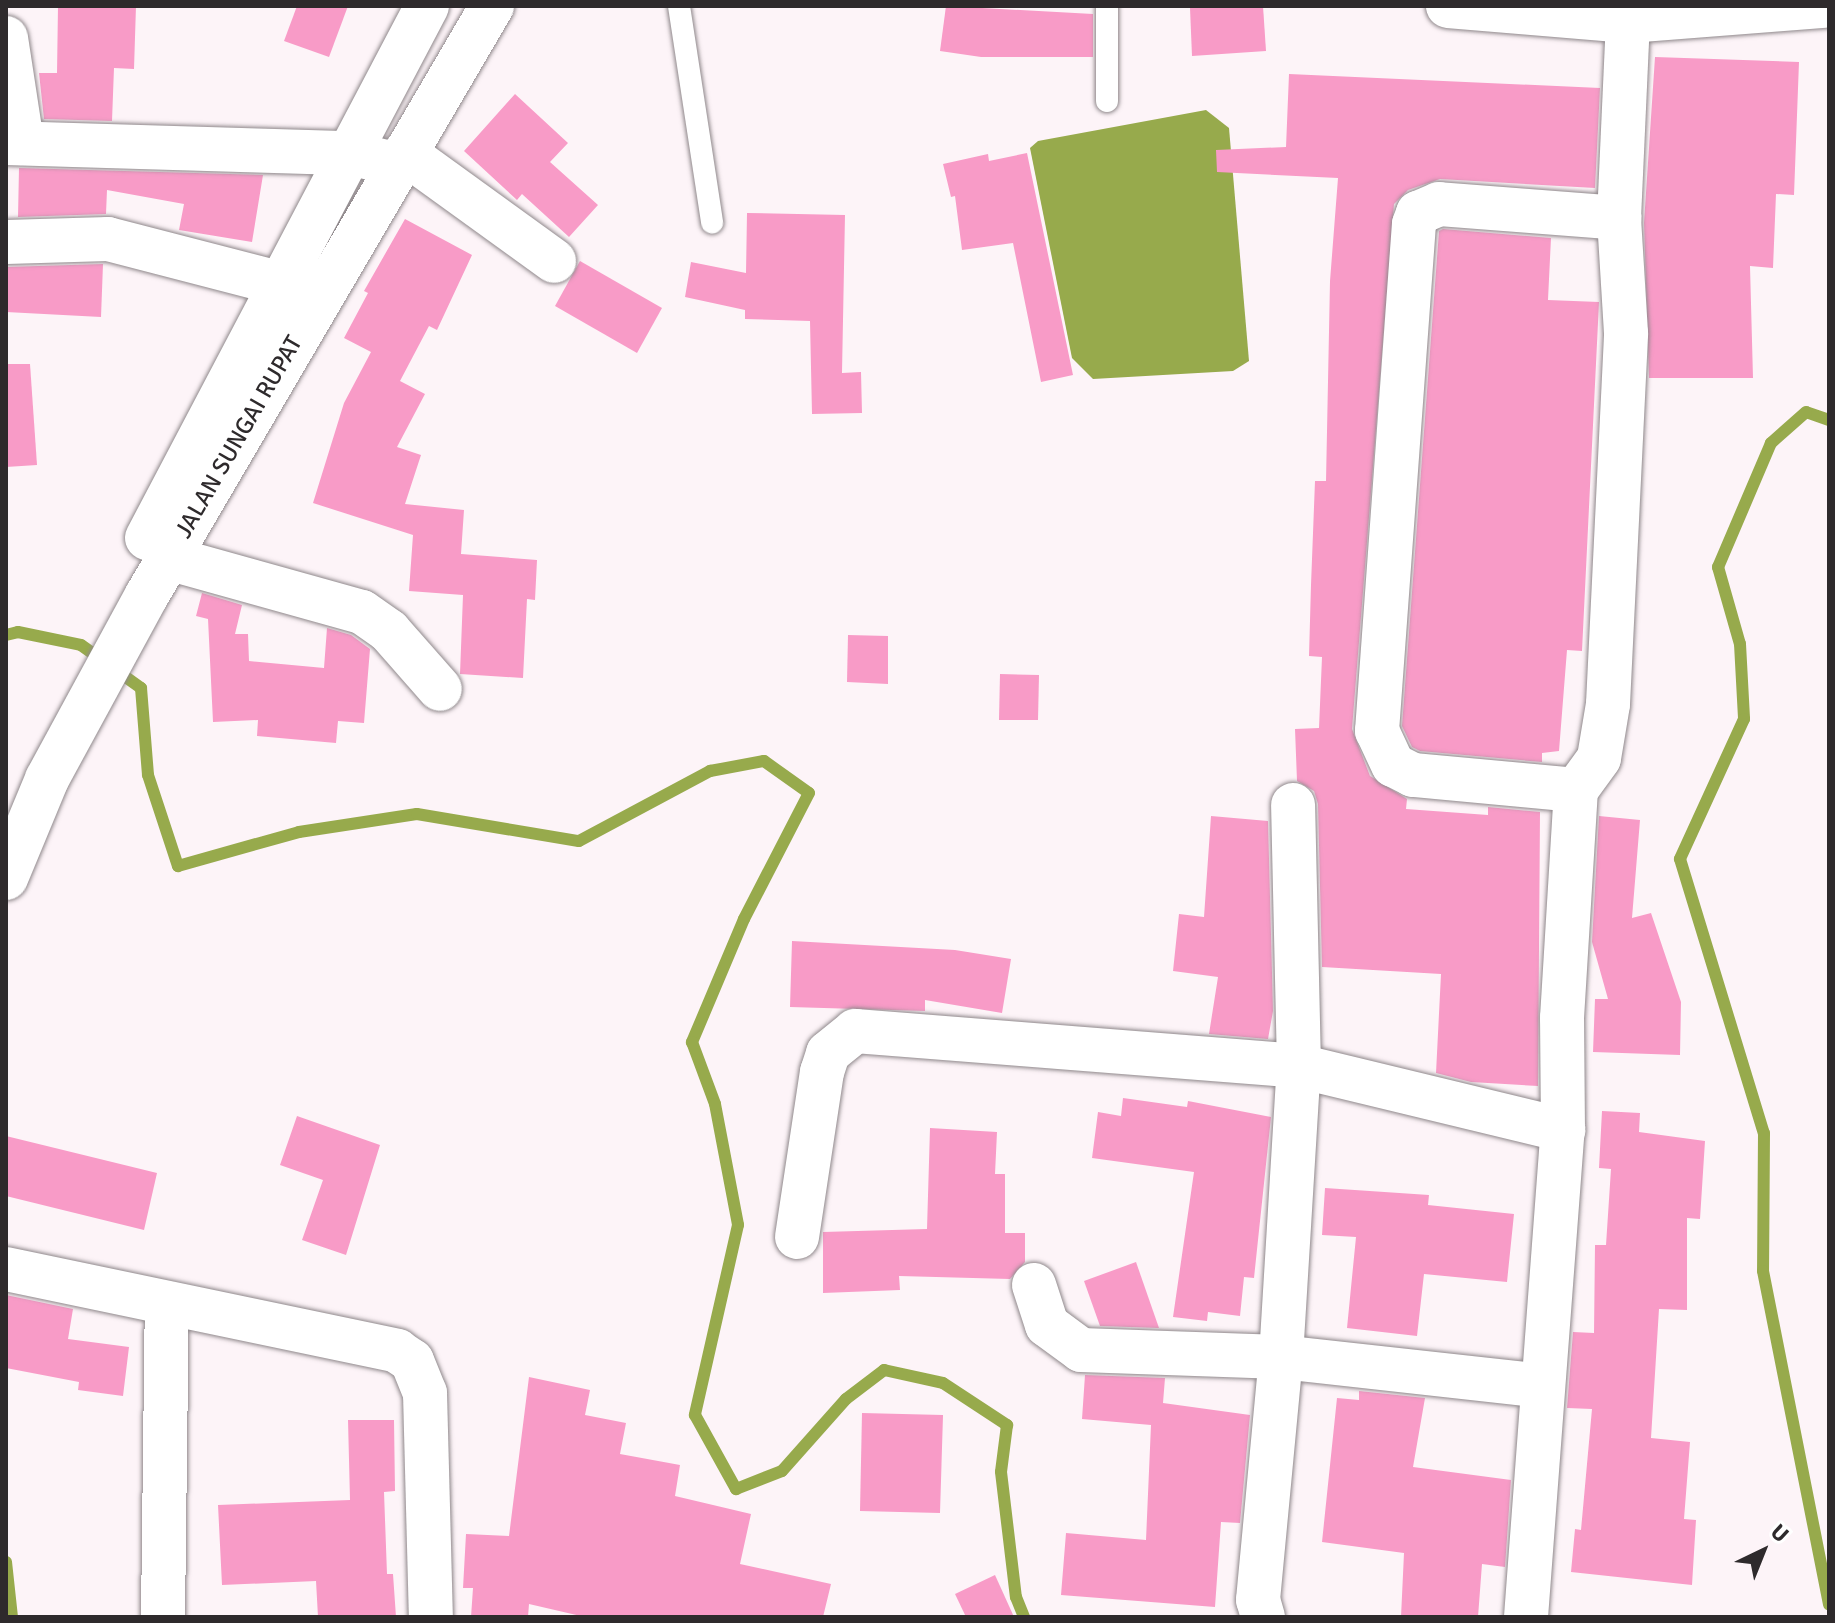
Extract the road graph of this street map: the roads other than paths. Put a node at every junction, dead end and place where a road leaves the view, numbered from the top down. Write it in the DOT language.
graph roads {
  1 [pos="427,6"];
  2 [pos="492,6"];
  3 [pos="679,6"];
  4 [pos="1107,6"];
  5 [pos="1448,6"];
  6 [pos="1824,6"];
  7 [pos="1628,21"];
  8 [pos="6,38"];
  9 [pos="1107,101"];
  10 [pos="14,143"];
  11 [pos="350,153"];
  12 [pos="402,159"];
  13 [pos="1619,218"];
  14 [pos="712,222"];
  15 [pos="6,242"];
  16 [pos="554,261"];
  17 [pos="280,285"];
  18 [pos="323,294"];
  19 [pos="149,573"];
  20 [pos="440,689"];
  21 [pos="39,772"];
  22 [pos="1576,790"];
  23 [pos="1293,805"];
  24 [pos="6,826"];
  25 [pos="6,878"];
  26 [pos="1299,1066"];
  27 [pos="1563,1130"];
  28 [pos="797,1237"];
  29 [pos="6,1269"];
  30 [pos="1034,1285"];
  31 [pos="167,1307"];
  32 [pos="1281,1357"];
  33 [pos="1542,1386"];
  34 [pos="163,1617"];
  35 [pos="431,1617"];
  36 [pos="1263,1617"];
  37 [pos="1526,1617"];
  1 -- 11 [label="street, JALAN SUNGAI RUPAT"];
  2 -- 12 [label="street, JALAN SUNGAI RUPAT"];
  3 -- 14 [label="lane"];
  4 -- 9 [label="lane"];
  5 -- 7 [label="street"];
  6 -- 7 [label="street"];
  7 -- 13 [label="street"];
  8 -- 10 [label="street"];
  10 -- 11 [label="street"];
  11 -- 12 [label="street"];
  11 -- 17 [label="street, JALAN SUNGAI RUPAT"];
  12 -- 16 [label="street"];
  12 -- 18 [label="street, JALAN SUNGAI RUPAT"];
  13 -- 22 [label="street"];
  13 -- 22 [label="street"];
  15 -- 17 [label="street"];
  17 -- 18 [label="street"];
  17 -- 19 [label="street, JALAN SUNGAI RUPAT"];
  18 -- 19 [label="street, JALAN SUNGAI RUPAT"];
  19 -- 20 [label="street"];
  19 -- 21 [label="street, JALAN SUNGAI RUPAT"];
  21 -- 24 [label="street, JALAN SUNGAI RUPAT"];
  21 -- 25 [label="street, JALAN SUNGAI RUPAT"];
  22 -- 27 [label="street"];
  23 -- 26 [label="street"];
  26 -- 27 [label="street"];
  26 -- 28 [label="street"];
  26 -- 32 [label="street"];
  27 -- 33 [label="street"];
  29 -- 31 [label="street"];
  30 -- 32 [label="street"];
  31 -- 34 [label="street"];
  31 -- 35 [label="street"];
  32 -- 33 [label="street"];
  32 -- 36 [label="street"];
  33 -- 37 [label="street"];
}
